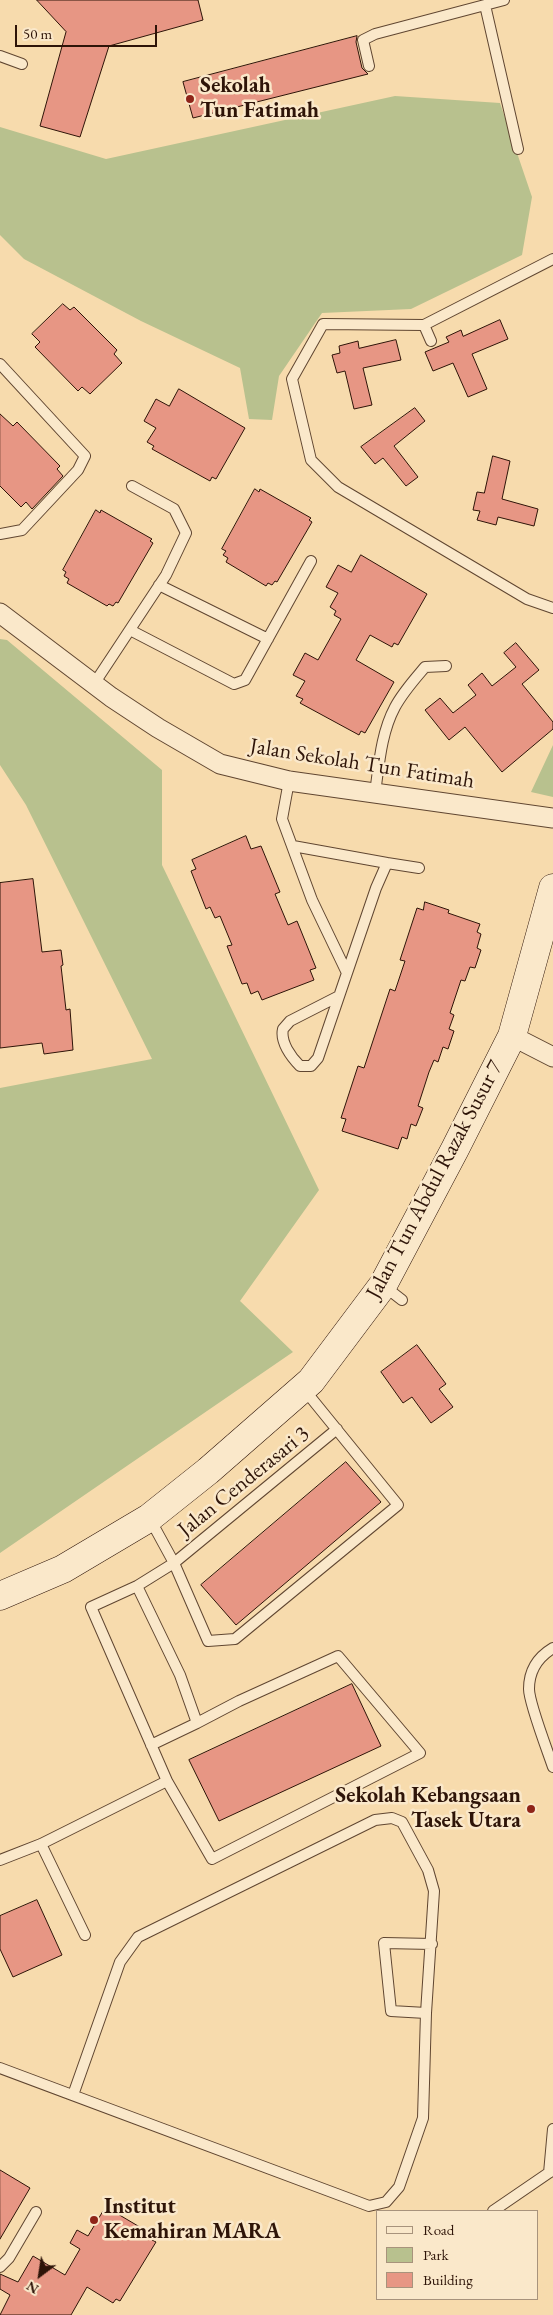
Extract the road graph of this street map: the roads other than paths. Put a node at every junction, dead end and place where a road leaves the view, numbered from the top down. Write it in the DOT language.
graph roads {
  1 [pos="504,0"];
  2 [pos="485,5"];
  3 [pos="0,56"];
  4 [pos="22,64"];
  5 [pos="369,66"];
  6 [pos="518,149"];
  7 [pos="553,259"];
  8 [pos="424,325"];
  9 [pos="431,341"];
  10 [pos="0,364"];
  11 [pos="132,486"];
  12 [pos="0,534"];
  13 [pos="311,561"];
  14 [pos="159,585"];
  15 [pos="553,608"];
  16 [pos="0,613"];
  17 [pos="130,630"];
  18 [pos="268,639"];
  19 [pos="446,666"];
  20 [pos="94,684"];
  21 [pos="289,781"];
  22 [pos="375,793"];
  23 [pos="553,818"];
  24 [pos="293,846"];
  25 [pos="388,863"];
  26 [pos="419,868"];
  27 [pos="553,888"];
  28 [pos="347,973"];
  29 [pos="339,996"];
  30 [pos="512,1036"];
  31 [pos="553,1057"];
  32 [pos="313,1378"];
  33 [pos="337,1429"];
  34 [pos="149,1518"];
  35 [pos="174,1563"];
  36 [pos="137,1586"];
  37 [pos="0,1596"];
  38 [pos="553,1648"];
  39 [pos="197,1723"];
  40 [pos="151,1745"];
  41 [pos="553,1767"];
  42 [pos="167,1781"];
  43 [pos="41,1844"];
  44 [pos="0,1860"];
  45 [pos="85,1935"];
  46 [pos="432,1944"];
  47 [pos="426,2013"];
  48 [pos="0,2068"];
  49 [pos="72,2095"];
  50 [pos="553,2129"];
  51 [pos="551,2172"];
  52 [pos="494,2210"];
  53 [pos="36,2212"];
  54 [pos="0,2267"];
  1 -- 2 [label="lane"];
  2 -- 5 [label="lane"];
  2 -- 6 [label="lane"];
  3 -- 4 [label="lane"];
  7 -- 8 [label="lane"];
  8 -- 9 [label="lane"];
  8 -- 15 [label="lane"];
  10 -- 12 [label="lane"];
  11 -- 14 [label="lane"];
  13 -- 18 [label="lane"];
  14 -- 17 [label="lane"];
  14 -- 18 [label="lane"];
  16 -- 20 [label="street, Jalan Sekolah Tun Fatimah"];
  17 -- 18 [label="lane"];
  17 -- 20 [label="lane"];
  19 -- 22 [label="lane"];
  20 -- 21 [label="street, Jalan Sekolah Tun Fatimah"];
  21 -- 22 [label="street, Jalan Sekolah Tun Fatimah"];
  21 -- 24 [label="lane"];
  22 -- 23 [label="street, Jalan Sekolah Tun Fatimah"];
  24 -- 25 [label="lane"];
  24 -- 28 [label="lane"];
  25 -- 26 [label="lane"];
  25 -- 28 [label="lane"];
  27 -- 30 [label="street, Jalan Tun Abdul Razak Susur 7"];
  28 -- 29 [label="lane"];
  29 -- 29 [label="lane"];
  30 -- 31 [label="street"];
  30 -- 32 [label="street, Jalan Tun Abdul Razak Susur 7"];
  32 -- 33 [label="lane"];
  32 -- 34 [label="street, Jalan Tun Abdul Razak Susur 7"];
  33 -- 35 [label="lane, Jalan Cenderasari 3"];
  33 -- 35 [label="lane"];
  34 -- 35 [label="lane"];
  34 -- 37 [label="street, Jalan Tun Abdul Razak Susur 7"];
  35 -- 36 [label="lane, Jalan Cenderasari 3"];
  36 -- 39 [label="lane"];
  36 -- 40 [label="lane, Jalan Cenderasari 3"];
  38 -- 41 [label="lane"];
  39 -- 40 [label="lane"];
  39 -- 42 [label="lane"];
  40 -- 42 [label="lane"];
  42 -- 43 [label="lane"];
  43 -- 44 [label="lane"];
  43 -- 45 [label="lane"];
  46 -- 47 [label="lane"];
  46 -- 47 [label="lane"];
  46 -- 49 [label="lane"];
  47 -- 49 [label="lane"];
  48 -- 49 [label="lane"];
  50 -- 51 [label="lane"];
  51 -- 52 [label="lane"];
  53 -- 54 [label="lane"];
}
